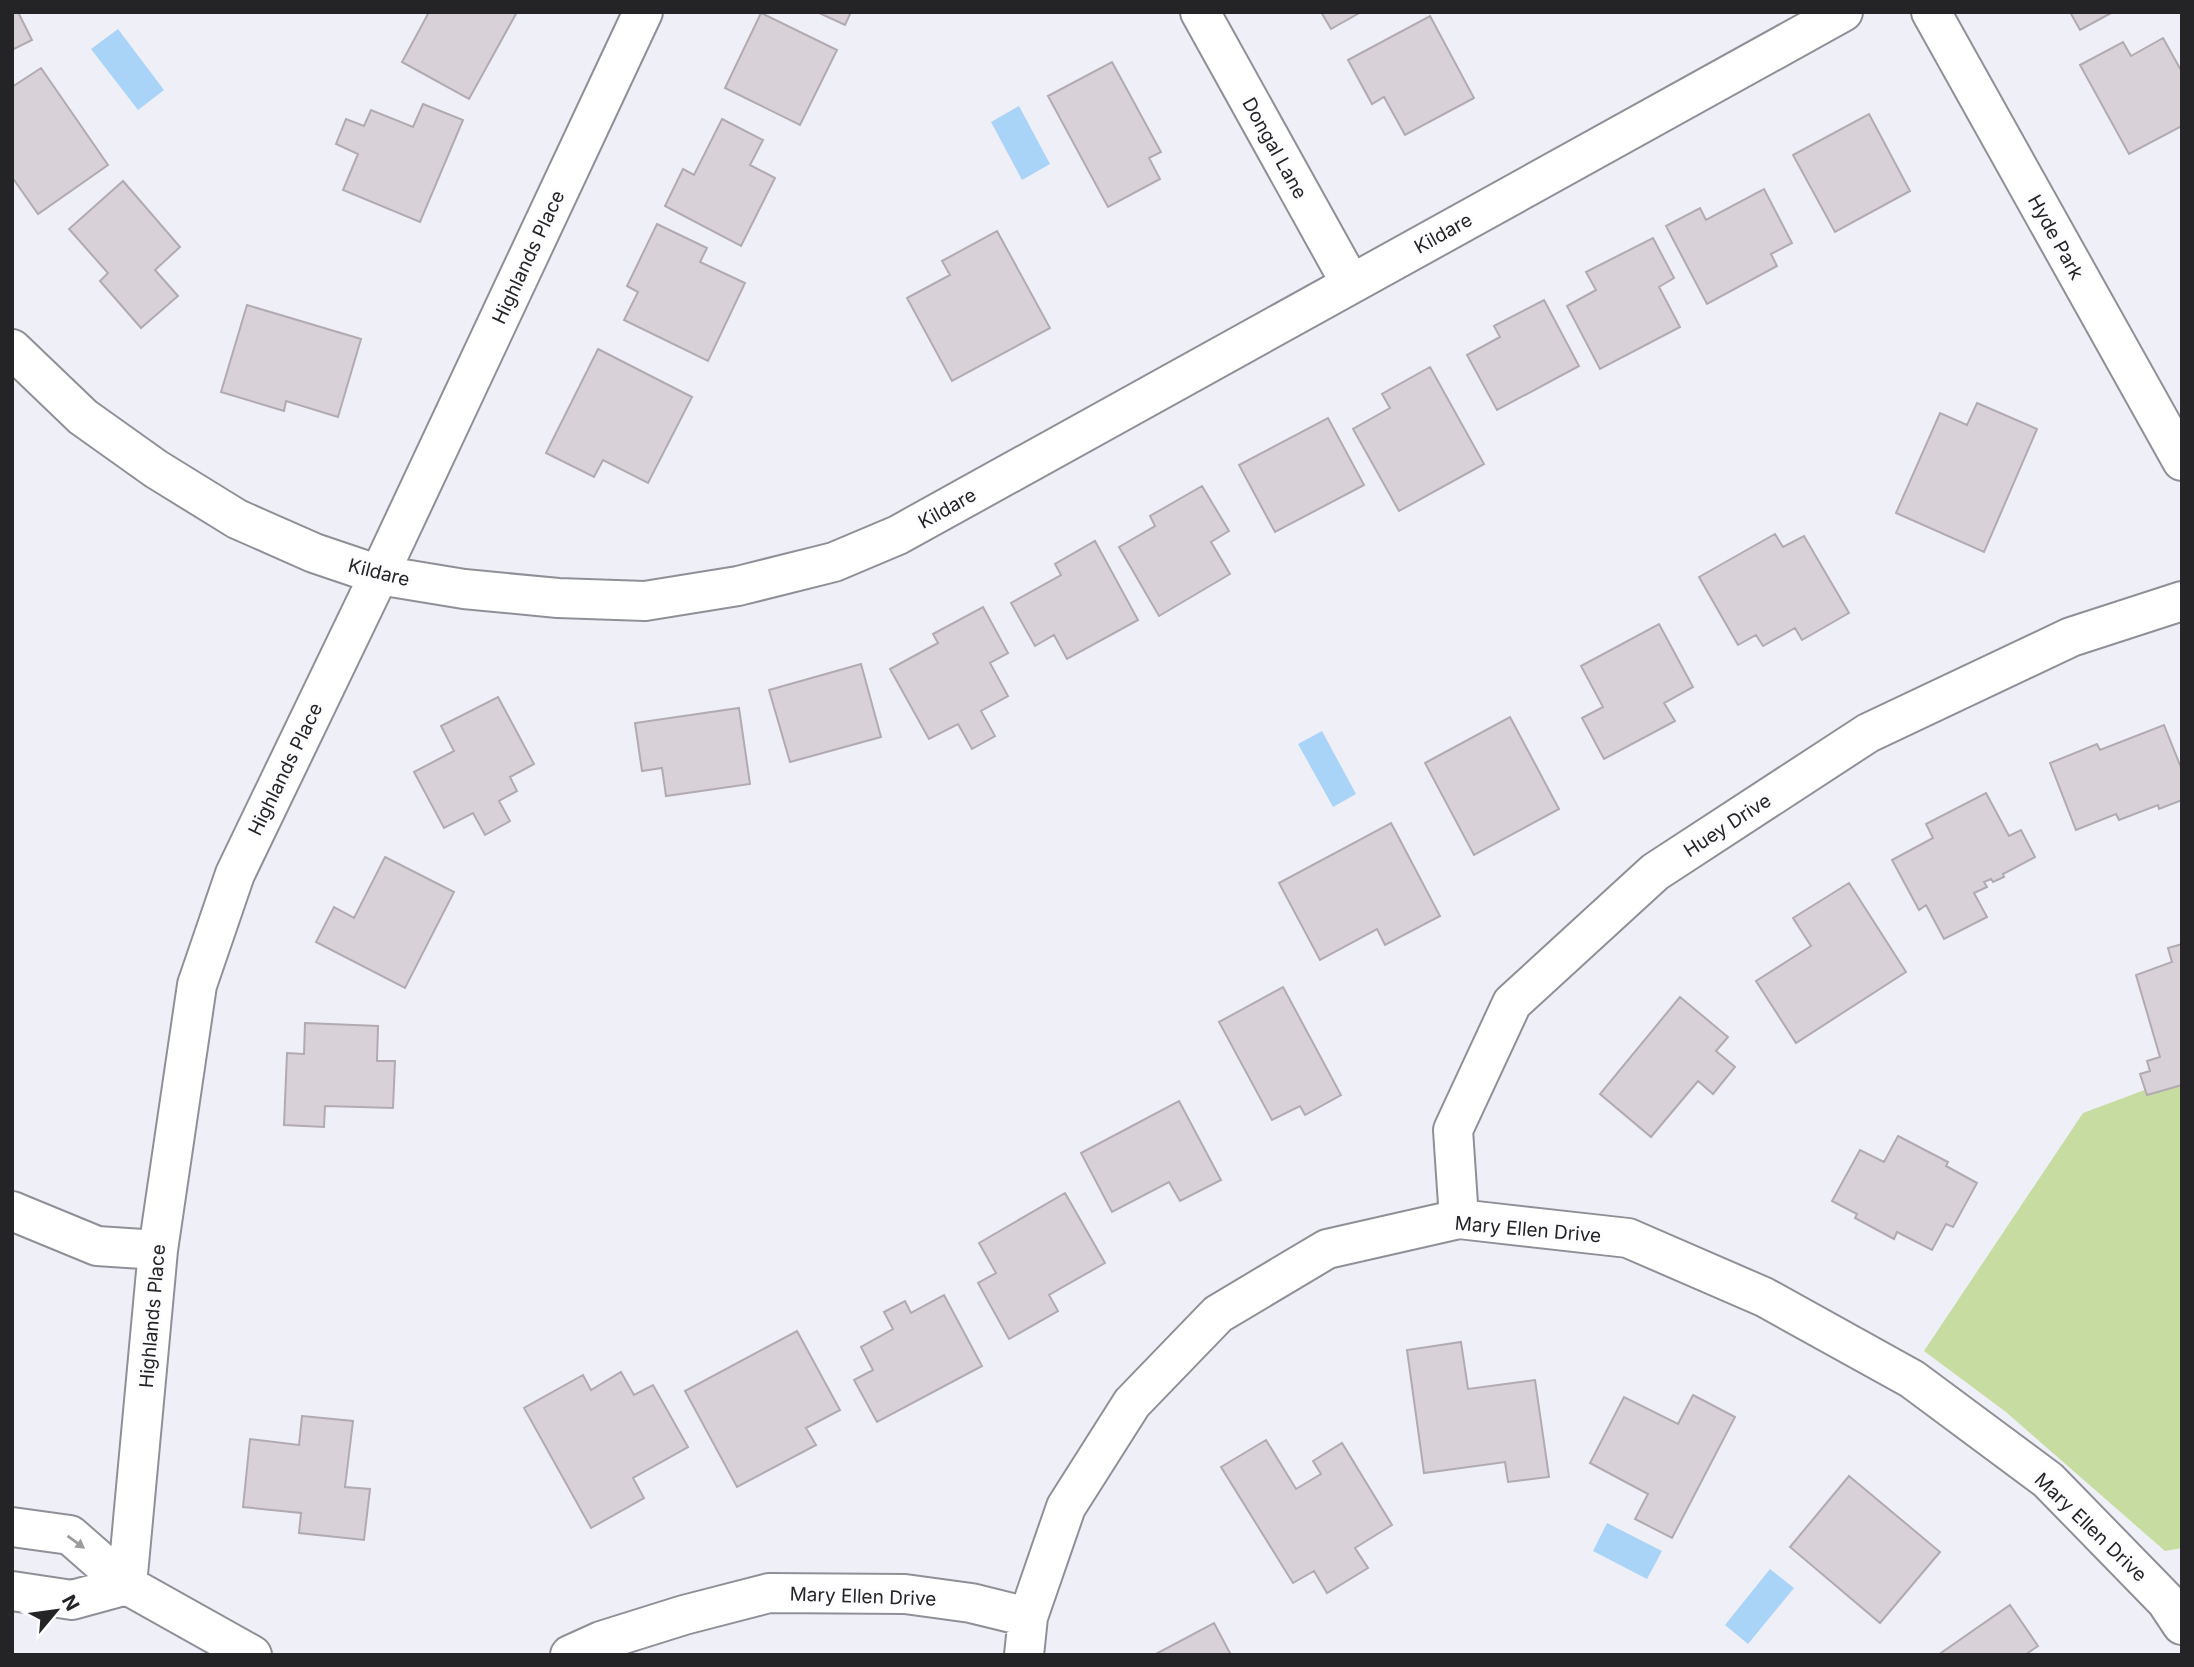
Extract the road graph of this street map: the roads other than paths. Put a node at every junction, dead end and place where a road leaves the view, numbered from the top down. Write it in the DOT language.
graph roads {
  1 [pos="643,12"];
  2 [pos="1200,12"];
  3 [pos="1843,12"];
  4 [pos="1931,12"];
  5 [pos="1352,284"];
  6 [pos="12,349"];
  7 [pos="2182,461"];
  8 [pos="379,575"];
  9 [pos="2182,601"];
  10 [pos="12,1211"];
  11 [pos="1459,1219"];
  12 [pos="158,1250"];
  13 [pos="12,1527"];
  14 [pos="127,1585"];
  15 [pos="12,1591"];
  16 [pos="2177,1605"];
  17 [pos="1028,1617"];
  18 [pos="252,1655"];
  19 [pos="570,1655"];
  20 [pos="1024,1655"];
  1 -- 8 [label="street, Highlands Place"];
  2 -- 5 [label="street, Dongal Lane"];
  3 -- 5 [label="street, Kildare"];
  4 -- 7 [label="street, Hyde Park"];
  5 -- 8 [label="street, Kildare"];
  6 -- 8 [label="street, Kildare"];
  8 -- 12 [label="street, Highlands Place"];
  9 -- 11 [label="street, Huey Drive"];
  10 -- 12 [label="street"];
  11 -- 16 [label="street, Mary Ellen Drive"];
  11 -- 17 [label="street, Mary Ellen Drive"];
  12 -- 14 [label="street, Highlands Place"];
  13 -- 14 [label="street, one-way"];
  14 -- 15 [label="street"];
  14 -- 18 [label="street"];
  17 -- 19 [label="street, Mary Ellen Drive"];
  17 -- 20 [label="street"];
}
